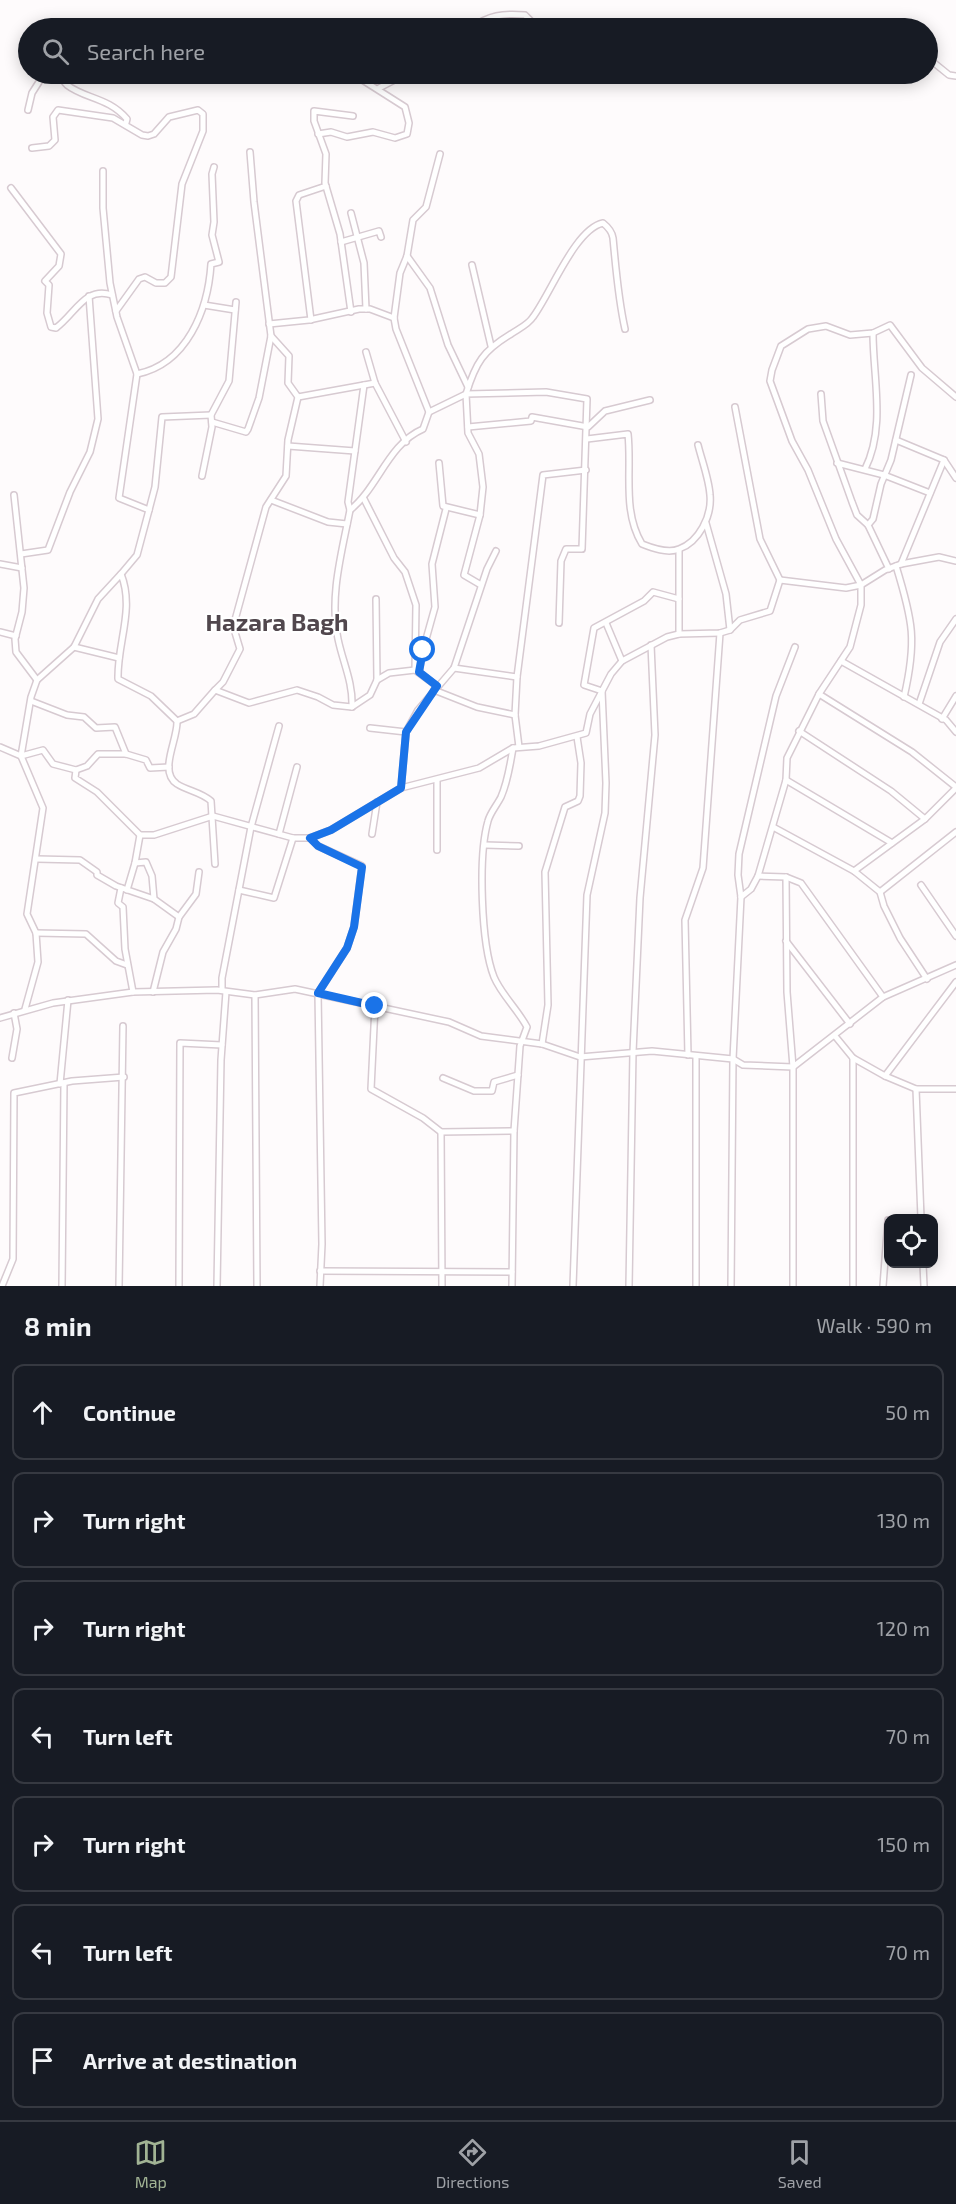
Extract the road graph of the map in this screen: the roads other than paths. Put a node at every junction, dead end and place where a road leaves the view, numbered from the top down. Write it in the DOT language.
graph roads {
  1 [pos="488,18"];
  2 [pos="529,18"];
  3 [pos="938,66"];
  4 [pos="956,76"];
  5 [pos="38,84"];
  6 [pos="66,84"];
  7 [pos="369,84"];
  8 [pos="384,84"];
  9 [pos="378,87"];
  10 [pos="28,110"];
  11 [pos="353,116"];
  12 [pos="126,123"];
  13 [pos="318,134"];
  14 [pos="32,148"];
  15 [pos="250,153"];
  16 [pos="440,154"];
  17 [pos="214,167"];
  18 [pos="103,171"];
  19 [pos="326,186"];
  20 [pos="11,188"];
  21 [pos="351,213"];
  22 [pos="359,237"];
  23 [pos="381,237"];
  24 [pos="341,242"];
  25 [pos="407,256"];
  26 [pos="471,265"];
  27 [pos="112,295"];
  28 [pos="89,296"];
  29 [pos="236,302"];
  30 [pos="204,305"];
  31 [pos="366,309"];
  32 [pos="235,310"];
  33 [pos="116,311"];
  34 [pos="351,312"];
  35 [pos="394,318"];
  36 [pos="311,320"];
  37 [pos="269,324"];
  38 [pos="625,329"];
  39 [pos="873,333"];
  40 [pos="271,336"];
  41 [pos="491,346"];
  42 [pos="366,352"];
  43 [pos="137,374"];
  44 [pos="911,375"];
  45 [pos="375,383"];
  46 [pos="364,385"];
  47 [pos="468,387"];
  48 [pos="466,394"];
  49 [pos="821,394"];
  50 [pos="956,397"];
  51 [pos="298,398"];
  52 [pos="650,400"];
  53 [pos="735,407"];
  54 [pos="429,412"];
  55 [pos="211,415"];
  56 [pos="212,422"];
  57 [pos="468,427"];
  58 [pos="588,427"];
  59 [pos="587,439"];
  60 [pos="896,440"];
  61 [pos="406,442"];
  62 [pos="698,444"];
  63 [pos="288,446"];
  64 [pos="355,451"];
  65 [pos="944,460"];
  66 [pos="438,462"];
  67 [pos="837,463"];
  68 [pos="865,469"];
  69 [pos="586,470"];
  70 [pos="884,475"];
  71 [pos="202,476"];
  72 [pos="956,478"];
  73 [pos="930,493"];
  74 [pos="14,495"];
  75 [pos="364,499"];
  76 [pos="271,500"];
  77 [pos="446,509"];
  78 [pos="149,510"];
  79 [pos="350,510"];
  80 [pos="480,516"];
  81 [pos="706,523"];
  82 [pos="347,524"];
  83 [pos="868,525"];
  84 [pos="678,550"];
  85 [pos="496,551"];
  86 [pos="21,554"];
  87 [pos="956,561"];
  88 [pos="0,564"];
  89 [pos="899,565"];
  90 [pos="22,568"];
  91 [pos="888,569"];
  92 [pos="121,574"];
  93 [pos="780,580"];
  94 [pos="481,585"];
  95 [pos="861,585"];
  96 [pos="376,599"];
  97 [pos="679,599"];
  98 [pos="956,619"];
  99 [pos="559,623"];
  100 [pos="606,623"];
  101 [pos="730,630"];
  102 [pos="0,632"];
  103 [pos="720,633"];
  104 [pos="679,634"];
  105 [pos="16,636"];
  106 [pos="651,645"];
  107 [pos="795,646"];
  108 [pos="74,647"];
  109 [pos="119,658"];
  110 [pos="622,661"];
  111 [pos="841,661"];
  112 [pos="454,668"];
  113 [pos="417,671"];
  114 [pos="517,676"];
  115 [pos="37,680"];
  116 [pos="377,680"];
  117 [pos="435,688"];
  118 [pos="215,690"];
  119 [pos="602,691"];
  120 [pos="819,694"];
  121 [pos="956,696"];
  122 [pos="904,697"];
  123 [pos="31,701"];
  124 [pos="919,704"];
  125 [pos="953,706"];
  126 [pos="352,707"];
  127 [pos="515,715"];
  128 [pos="942,719"];
  129 [pos="177,721"];
  130 [pos="279,726"];
  131 [pos="370,728"];
  132 [pos="799,731"];
  133 [pos="406,732"];
  134 [pos="956,732"];
  135 [pos="577,737"];
  136 [pos="0,747"];
  137 [pos="516,747"];
  138 [pos="126,754"];
  139 [pos="21,756"];
  140 [pos="169,767"];
  141 [pos="297,767"];
  142 [pos="76,770"];
  143 [pos="437,780"];
  144 [pos="786,780"];
  145 [pos="401,788"];
  146 [pos="956,788"];
  147 [pos="377,802"];
  148 [pos="213,816"];
  149 [pos="925,819"];
  150 [pos="251,827"];
  151 [pos="773,827"];
  152 [pos="956,832"];
  153 [pos="279,834"];
  154 [pos="372,834"];
  155 [pos="140,835"];
  156 [pos="293,838"];
  157 [pos="310,838"];
  158 [pos="892,843"];
  159 [pos="485,845"];
  160 [pos="519,846"];
  161 [pos="436,850"];
  162 [pos="37,859"];
  163 [pos="135,863"];
  164 [pos="215,864"];
  165 [pos="200,872"];
  166 [pos="854,872"];
  167 [pos="758,876"];
  168 [pos="786,877"];
  169 [pos="921,885"];
  170 [pos="124,889"];
  171 [pos="239,890"];
  172 [pos="880,892"];
  173 [pos="741,897"];
  174 [pos="154,899"];
  175 [pos="179,916"];
  176 [pos="36,933"];
  177 [pos="956,936"];
  178 [pos="786,941"];
  179 [pos="128,965"];
  180 [pos="956,965"];
  181 [pos="927,979"];
  182 [pos="956,982"];
  183 [pos="224,991"];
  184 [pos="133,992"];
  185 [pos="153,992"];
  186 [pos="318,993"];
  187 [pos="255,995"];
  188 [pos="883,997"];
  189 [pos="68,1000"];
  190 [pos="375,1006"];
  191 [pos="25,1009"];
  192 [pos="14,1013"];
  193 [pos="0,1018"];
  194 [pos="850,1024"];
  195 [pos="123,1026"];
  196 [pos="835,1036"];
  197 [pos="523,1041"];
  198 [pos="542,1044"];
  199 [pos="222,1045"];
  200 [pos="633,1052"];
  201 [pos="688,1055"];
  202 [pos="696,1056"];
  203 [pos="580,1057"];
  204 [pos="12,1058"];
  205 [pos="853,1058"];
  206 [pos="733,1059"];
  207 [pos="794,1067"];
  208 [pos="518,1075"];
  209 [pos="885,1076"];
  210 [pos="124,1077"];
  211 [pos="443,1078"];
  212 [pos="62,1083"];
  213 [pos="916,1089"];
  214 [pos="956,1089"];
  215 [pos="514,1131"];
  216 [pos="441,1132"];
  217 [pos="921,1214"];
  218 [pos="884,1268"];
  219 [pos="923,1268"];
  220 [pos="320,1271"];
  221 [pos="442,1272"];
  222 [pos="512,1272"];
  223 [pos="2,1286"];
  224 [pos="62,1286"];
  225 [pos="119,1286"];
  226 [pos="179,1286"];
  227 [pos="217,1286"];
  228 [pos="257,1286"];
  229 [pos="320,1286"];
  230 [pos="442,1286"];
  231 [pos="512,1286"];
  232 [pos="573,1286"];
  233 [pos="629,1286"];
  234 [pos="696,1286"];
  235 [pos="731,1286"];
  236 [pos="793,1286"];
  237 [pos="853,1286"];
  238 [pos="883,1286"];
  239 [pos="924,1286"];
  1 -- 2 [label="street"];
  3 -- 4 [label="street"];
  5 -- 10 [label="street"];
  6 -- 12 [label="street"];
  7 -- 9 [label="street"];
  8 -- 9 [label="street"];
  9 -- 13 [label="street"];
  11 -- 13 [label="street"];
  12 -- 14 [label="street"];
  12 -- 33 [label="street"];
  13 -- 19 [label="street"];
  15 -- 37 [label="street"];
  16 -- 25 [label="street"];
  17 -- 30 [label="street"];
  18 -- 27 [label="street"];
  19 -- 24 [label="street"];
  19 -- 36 [label="street"];
  20 -- 28 [label="street"];
  21 -- 22 [label="street"];
  22 -- 23 [label="street"];
  22 -- 24 [label="street"];
  22 -- 31 [label="street"];
  24 -- 34 [label="street"];
  25 -- 35 [label="street"];
  25 -- 47 [label="street"];
  26 -- 41 [label="street"];
  27 -- 28 [label="street"];
  27 -- 33 [label="street"];
  28 -- 86 [label="street"];
  29 -- 32 [label="street"];
  30 -- 32 [label="street"];
  30 -- 43 [label="street"];
  31 -- 34 [label="street"];
  31 -- 35 [label="street"];
  32 -- 55 [label="street"];
  33 -- 43 [label="street"];
  34 -- 36 [label="street"];
  35 -- 54 [label="street"];
  36 -- 37 [label="street"];
  37 -- 40 [label="street"];
  38 -- 41 [label="street"];
  39 -- 50 [label="street"];
  39 -- 68 [label="street"];
  39 -- 95 [label="street"];
  40 -- 51 [label="street"];
  40 -- 56 [label="street"];
  41 -- 47 [label="street"];
  42 -- 45 [label="street"];
  43 -- 78 [label="street"];
  44 -- 60 [label="street"];
  45 -- 46 [label="street"];
  45 -- 61 [label="street"];
  46 -- 51 [label="street"];
  46 -- 64 [label="street"];
  47 -- 48 [label="street"];
  48 -- 54 [label="street"];
  48 -- 57 [label="street"];
  48 -- 58 [label="street"];
  49 -- 67 [label="street"];
  51 -- 63 [label="street"];
  52 -- 58 [label="street"];
  53 -- 93 [label="street"];
  54 -- 61 [label="street"];
  55 -- 56 [label="street"];
  55 -- 78 [label="street"];
  56 -- 71 [label="street"];
  57 -- 58 [label="street"];
  57 -- 80 [label="street"];
  58 -- 59 [label="street"];
  59 -- 69 [label="street"];
  59 -- 84 [label="street"];
  60 -- 65 [label="street"];
  60 -- 70 [label="street"];
  61 -- 75 [label="street"];
  62 -- 81 [label="street"];
  63 -- 64 [label="street"];
  63 -- 76 [label="street"];
  64 -- 79 [label="street"];
  65 -- 72 [label="street"];
  65 -- 73 [label="street"];
  66 -- 77 [label="street"];
  67 -- 68 [label="street"];
  67 -- 83 [label="street"];
  68 -- 70 [label="street"];
  69 -- 99 [label="street"];
  69 -- 114 [label="street"];
  70 -- 73 [label="street"];
  70 -- 83 [label="street"];
  73 -- 89 [label="street"];
  74 -- 86 [label="street"];
  75 -- 79 [label="street"];
  75 -- 113 [label="street"];
  76 -- 82 [label="street"];
  76 -- 118 [label="street"];
  77 -- 80 [label="street"];
  77 -- 113 [label="street"];
  78 -- 92 [label="street"];
  79 -- 82 [label="street"];
  80 -- 94 [label="street"];
  81 -- 84 [label="street"];
  81 -- 101 [label="street"];
  82 -- 126 [label="street"];
  83 -- 91 [label="street"];
  84 -- 97 [label="street"];
  85 -- 94 [label="street"];
  86 -- 90 [label="street"];
  87 -- 89 [label="street"];
  88 -- 90 [label="street"];
  89 -- 91 [label="street"];
  89 -- 122 [label="street"];
  90 -- 105 [label="street"];
  91 -- 95 [label="street"];
  92 -- 108 [label="street"];
  92 -- 109 [label="street"];
  93 -- 95 [label="street"];
  93 -- 101 [label="street"];
  94 -- 112 [label="street"];
  95 -- 111 [label="street"];
  96 -- 116 [label="street"];
  97 -- 100 [label="street"];
  97 -- 104 [label="street"];
  98 -- 124 [label="street"];
  100 -- 110 [label="street"];
  100 -- 119 [label="street"];
  101 -- 103 [label="street"];
  102 -- 105 [label="street"];
  103 -- 104 [label="street"];
  103 -- 201 [label="street"];
  104 -- 106 [label="street"];
  105 -- 115 [label="street"];
  106 -- 110 [label="street"];
  106 -- 200 [label="street"];
  107 -- 173 [label="street"];
  108 -- 109 [label="street"];
  108 -- 115 [label="street"];
  109 -- 129 [label="street"];
  110 -- 119 [label="street"];
  111 -- 120 [label="street"];
  111 -- 122 [label="street"];
  112 -- 114 [label="street"];
  112 -- 117 [label="street"];
  113 -- 116 [label="street"];
  113 -- 117 [label="street"];
  114 -- 127 [label="street"];
  115 -- 123 [label="street"];
  116 -- 126 [label="street"];
  117 -- 127 [label="street"];
  117 -- 133 [label="street"];
  118 -- 126 [label="street"];
  118 -- 129 [label="street"];
  119 -- 135 [label="street"];
  119 -- 203 [label="street"];
  120 -- 132 [label="street"];
  120 -- 146 [label="street"];
  121 -- 125 [label="street"];
  122 -- 124 [label="street"];
  123 -- 138 [label="street"];
  123 -- 139 [label="street"];
  124 -- 128 [label="street"];
  125 -- 128 [label="street"];
  127 -- 137 [label="street"];
  128 -- 134 [label="street"];
  129 -- 140 [label="street"];
  130 -- 150 [label="street"];
  131 -- 133 [label="street"];
  132 -- 144 [label="street"];
  132 -- 149 [label="street"];
  133 -- 145 [label="street"];
  135 -- 137 [label="street"];
  135 -- 198 [label="street"];
  136 -- 139 [label="street"];
  137 -- 143 [label="street"];
  137 -- 159 [label="street"];
  138 -- 140 [label="street"];
  138 -- 142 [label="street"];
  139 -- 142 [label="street"];
  139 -- 162 [label="street"];
  140 -- 148 [label="street"];
  141 -- 153 [label="street"];
  142 -- 155 [label="street"];
  143 -- 145 [label="street"];
  143 -- 161 [label="street"];
  144 -- 151 [label="street"];
  144 -- 158 [label="street"];
  145 -- 147 [label="street"];
  146 -- 149 [label="street"];
  147 -- 154 [label="street"];
  147 -- 157 [label="street"];
  148 -- 150 [label="street"];
  148 -- 155 [label="street"];
  148 -- 164 [label="street"];
  149 -- 158 [label="street"];
  150 -- 153 [label="street"];
  150 -- 171 [label="street"];
  151 -- 166 [label="street"];
  151 -- 167 [label="street"];
  152 -- 172 [label="street"];
  153 -- 156 [label="street"];
  155 -- 163 [label="street"];
  156 -- 157 [label="street"];
  156 -- 171 [label="street"];
  157 -- 186 [label="street"];
  158 -- 166 [label="street"];
  159 -- 160 [label="street"];
  159 -- 197 [label="street"];
  162 -- 170 [label="street"];
  162 -- 176 [label="street"];
  163 -- 170 [label="street"];
  163 -- 174 [label="street"];
  165 -- 175 [label="street"];
  166 -- 172 [label="street"];
  167 -- 168 [label="street"];
  167 -- 173 [label="street"];
  168 -- 178 [label="street"];
  168 -- 188 [label="street"];
  169 -- 177 [label="street"];
  170 -- 174 [label="street"];
  170 -- 179 [label="street"];
  171 -- 183 [label="street"];
  172 -- 181 [label="street"];
  173 -- 206 [label="street"];
  174 -- 175 [label="street"];
  175 -- 185 [label="street"];
  176 -- 179 [label="street"];
  176 -- 191 [label="street"];
  178 -- 194 [label="street"];
  178 -- 207 [label="street"];
  179 -- 184 [label="street"];
  180 -- 181 [label="street"];
  181 -- 188 [label="street"];
  182 -- 209 [label="street"];
  183 -- 185 [label="street"];
  183 -- 187 [label="street"];
  183 -- 199 [label="street"];
  184 -- 185 [label="street"];
  184 -- 189 [label="street"];
  186 -- 187 [label="street"];
  186 -- 190 [label="street"];
  186 -- 220 [label="street"];
  187 -- 228 [label="street"];
  188 -- 194 [label="street"];
  189 -- 191 [label="street"];
  189 -- 212 [label="street"];
  190 -- 197 [label="street"];
  190 -- 216 [label="street"];
  191 -- 192 [label="street"];
  192 -- 193 [label="street"];
  192 -- 204 [label="street"];
  194 -- 196 [label="street"];
  195 -- 210 [label="street"];
  196 -- 205 [label="street"];
  196 -- 207 [label="street"];
  197 -- 198 [label="street"];
  197 -- 208 [label="street"];
  198 -- 203 [label="street"];
  199 -- 226 [label="street"];
  199 -- 227 [label="street"];
  200 -- 201 [label="street"];
  200 -- 203 [label="street"];
  200 -- 233 [label="street"];
  201 -- 202 [label="street"];
  202 -- 206 [label="street"];
  202 -- 234 [label="street"];
  203 -- 232 [label="street"];
  205 -- 209 [label="street"];
  205 -- 237 [label="street"];
  206 -- 207 [label="street"];
  206 -- 235 [label="street"];
  207 -- 236 [label="street"];
  208 -- 211 [label="street"];
  208 -- 215 [label="street"];
  209 -- 213 [label="street"];
  210 -- 212 [label="street"];
  210 -- 225 [label="street"];
  212 -- 223 [label="street"];
  212 -- 224 [label="street"];
  213 -- 214 [label="street"];
  213 -- 217 [label="street"];
  215 -- 216 [label="street"];
  215 -- 222 [label="street"];
  216 -- 221 [label="street"];
  218 -- 238 [label="street"];
  219 -- 239 [label="street"];
  220 -- 221 [label="street"];
  220 -- 229 [label="street"];
  221 -- 222 [label="street"];
  221 -- 230 [label="street"];
  222 -- 231 [label="street"];
}
